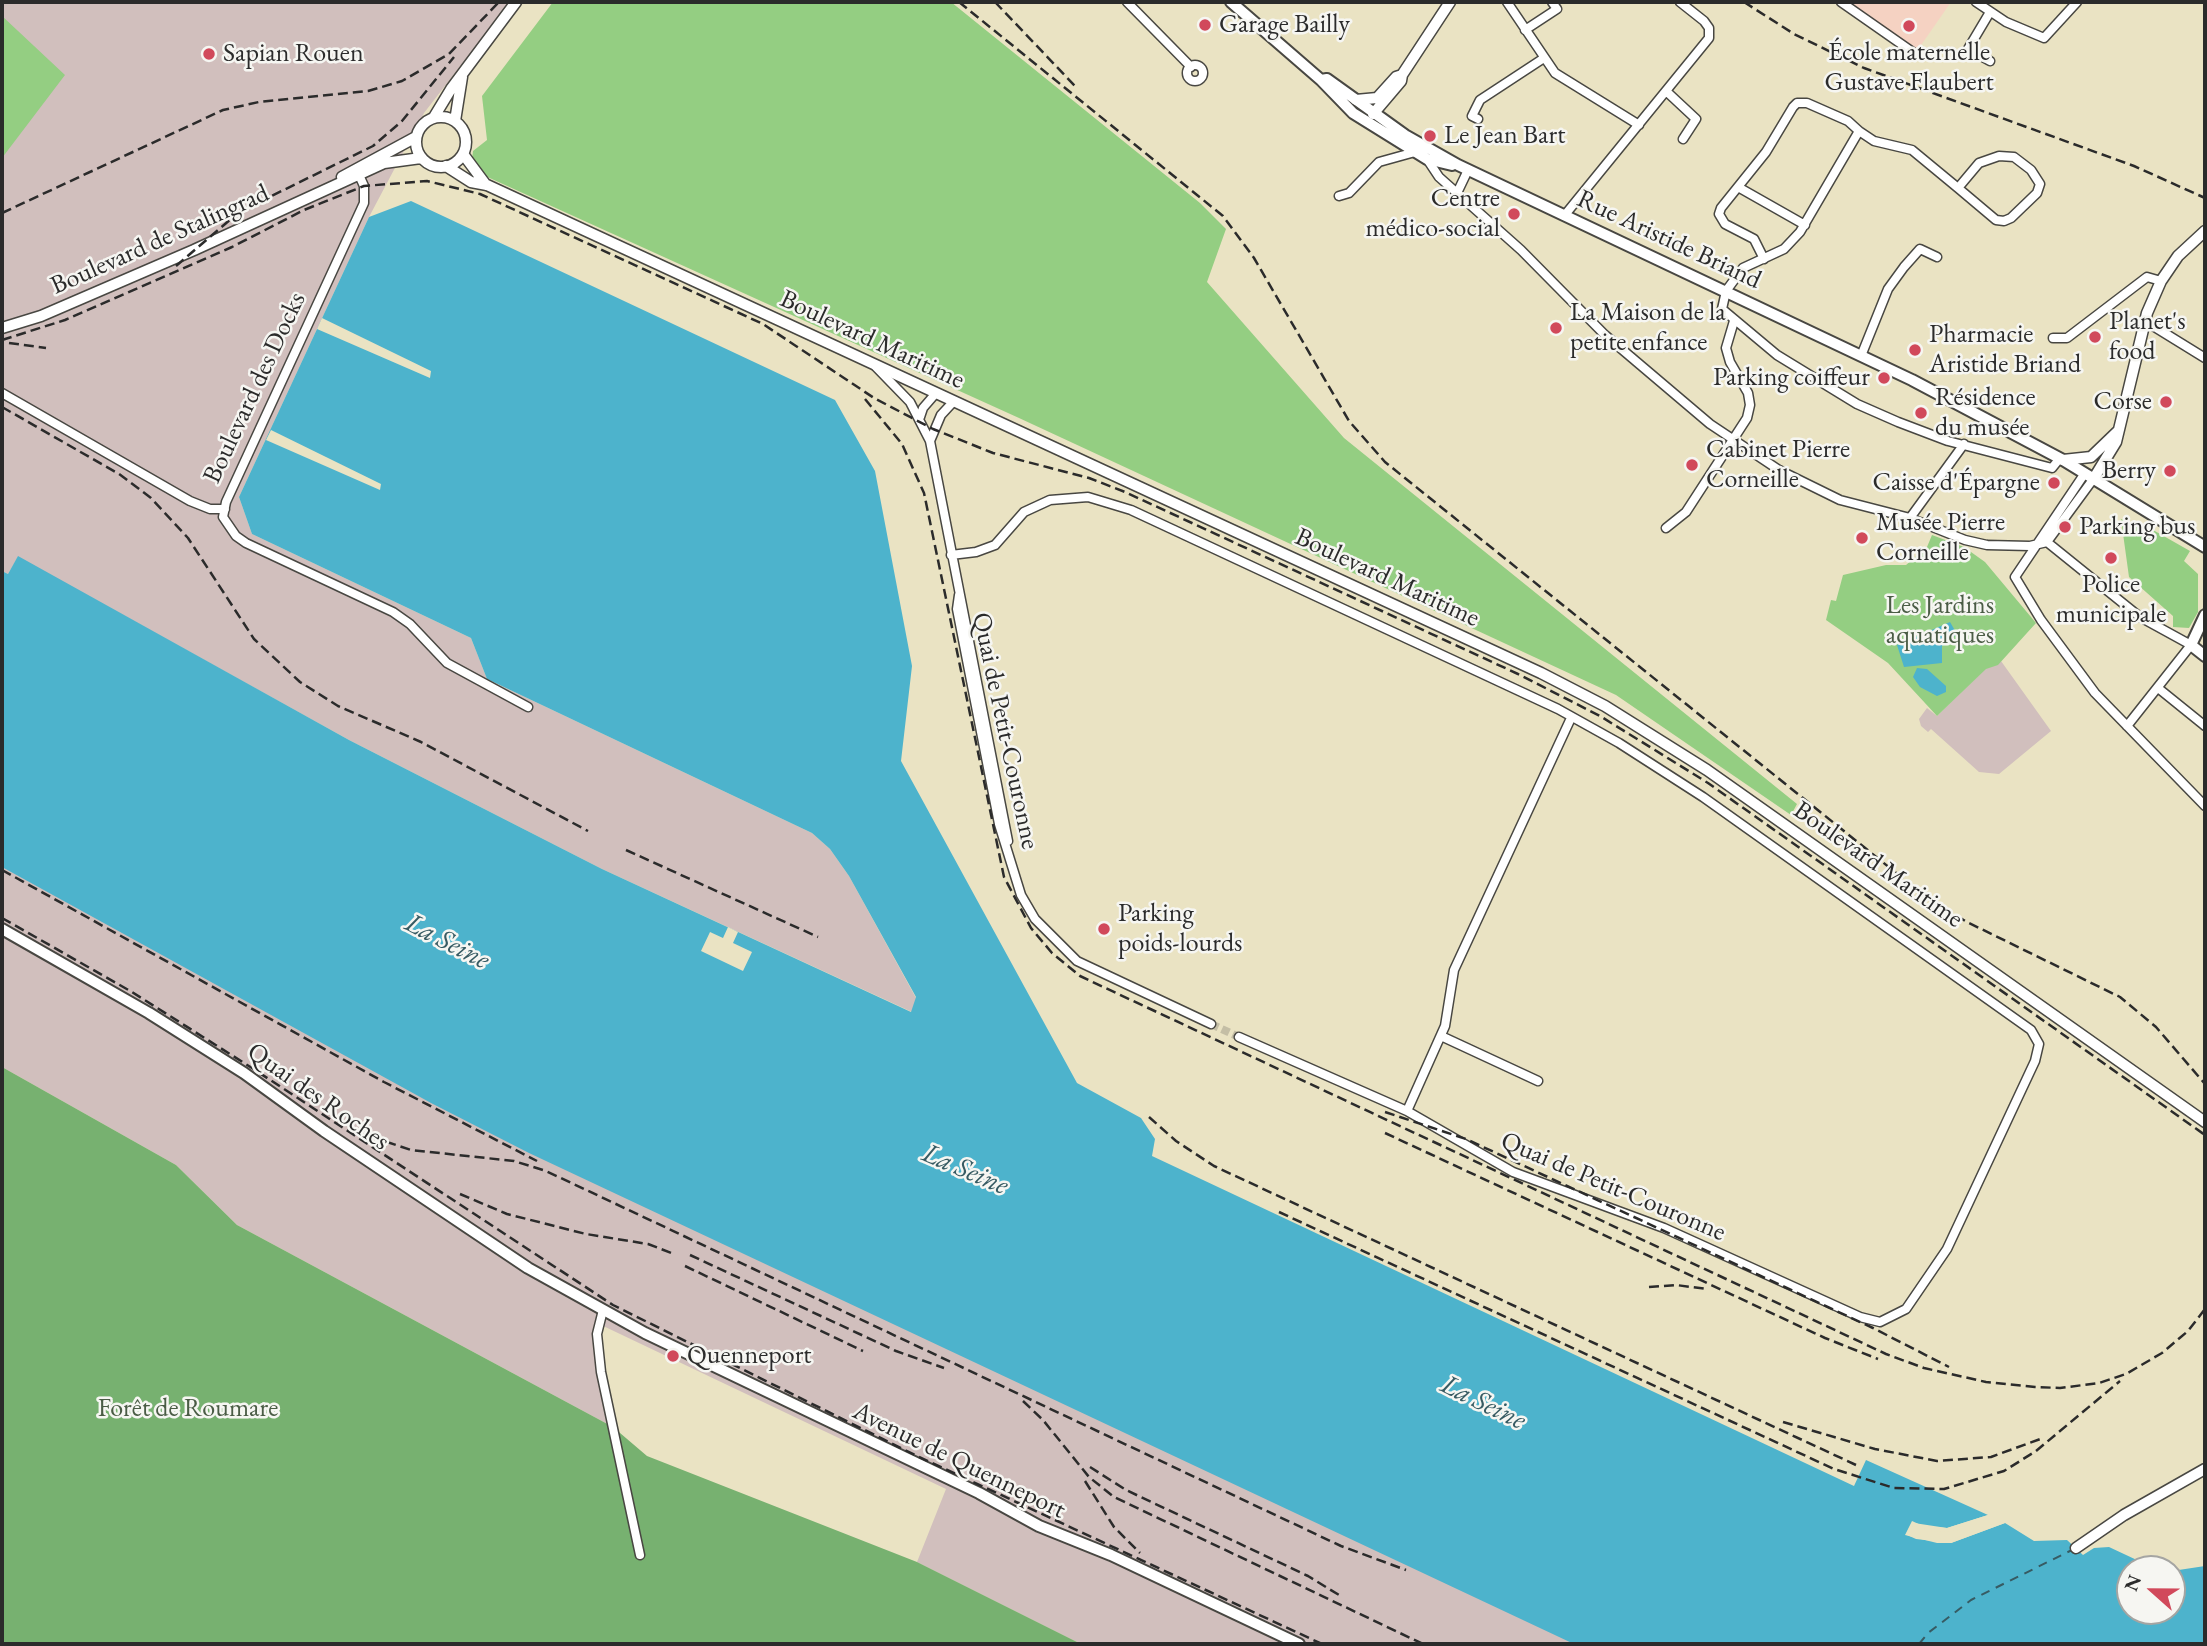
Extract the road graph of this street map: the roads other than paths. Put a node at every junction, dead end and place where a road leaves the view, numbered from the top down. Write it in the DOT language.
graph roads {
  1 [pos="516,2"];
  2 [pos="1128,2"];
  3 [pos="1231,2"];
  4 [pos="1450,2"];
  5 [pos="1507,2"];
  6 [pos="1552,2"];
  7 [pos="1680,2"];
  8 [pos="1841,2"];
  9 [pos="1976,2"];
  10 [pos="2077,2"];
  11 [pos="1990,12"];
  12 [pos="1525,30"];
  13 [pos="1914,53"];
  14 [pos="1544,58"];
  15 [pos="1990,61"];
  16 [pos="1191,67"];
  17 [pos="463,72"];
  18 [pos="1321,80"];
  19 [pos="1666,91"];
  20 [pos="1382,98"];
  21 [pos="1356,100"];
  22 [pos="1353,113"];
  23 [pos="1373,114"];
  24 [pos="434,117"];
  25 [pos="1478,119"];
  26 [pos="455,121"];
  27 [pos="1639,125"];
  28 [pos="1394,127"];
  29 [pos="1378,130"];
  30 [pos="1859,131"];
  31 [pos="416,136"];
  32 [pos="1402,139"];
  33 [pos="1683,139"];
  34 [pos="1415,152"];
  35 [pos="463,154"];
  36 [pos="421,158"];
  37 [pos="1391,158"];
  38 [pos="1427,159"];
  39 [pos="446,166"];
  40 [pos="1463,168"];
  41 [pos="359,175"];
  42 [pos="333,184"];
  43 [pos="487,185"];
  44 [pos="1738,187"];
  45 [pos="1958,188"];
  46 [pos="1458,191"];
  47 [pos="1339,196"];
  48 [pos="1564,216"];
  49 [pos="1805,225"];
  50 [pos="2205,231"];
  51 [pos="1937,257"];
  52 [pos="1763,258"];
  53 [pos="2161,281"];
  54 [pos="1726,291"];
  55 [pos="1734,321"];
  56 [pos="2145,321"];
  57 [pos="2,328"];
  58 [pos="2053,338"];
  59 [pos="1861,356"];
  60 [pos="2205,358"];
  61 [pos="874,365"];
  62 [pos="2,393"];
  63 [pos="936,393"];
  64 [pos="954,401"];
  65 [pos="920,417"];
  66 [pos="2114,433"];
  67 [pos="930,441"];
  68 [pos="1732,441"];
  69 [pos="1964,444"];
  70 [pos="2062,459"];
  71 [pos="2090,475"];
  72 [pos="225,509"];
  73 [pos="1910,518"];
  74 [pos="1666,528"];
  75 [pos="2042,543"];
  76 [pos="2205,547"];
  77 [pos="951,555"];
  78 [pos="2205,615"];
  79 [pos="2191,645"];
  80 [pos="2205,656"];
  81 [pos="2158,688"];
  82 [pos="528,707"];
  83 [pos="1572,718"];
  84 [pos="2127,726"];
  85 [pos="2205,726"];
  86 [pos="2205,806"];
  87 [pos="2,929"];
  88 [pos="1211,1024"];
  89 [pos="1441,1036"];
  90 [pos="1239,1037"];
  91 [pos="1538,1081"];
  92 [pos="1407,1111"];
  93 [pos="2205,1122"];
  94 [pos="603,1310"];
  95 [pos="2205,1469"];
  96 [pos="2076,1548"];
  97 [pos="640,1555"];
  98 [pos="1299,1644"];
  1 -- 17 [label="street"];
  2 -- 16 [label="street"];
  3 -- 18 [label="main road, Rue Aristide Briand"];
  4 -- 20 [label="street"];
  5 -- 12 [label="street"];
  6 -- 12 [label="street"];
  7 -- 19 [label="street"];
  8 -- 13 [label="street"];
  9 -- 11 [label="street"];
  10 -- 11 [label="street"];
  11 -- 15 [label="street"];
  12 -- 14 [label="street"];
  14 -- 25 [label="street"];
  14 -- 27 [label="street"];
  17 -- 24 [label="street"];
  17 -- 26 [label="street"];
  18 -- 21 [label="main road, Rue Aristide Briand"];
  18 -- 22 [label="main road, Rue Aristide Briand"];
  19 -- 27 [label="street"];
  19 -- 33 [label="street"];
  20 -- 21 [label="street"];
  20 -- 23 [label="street"];
  20 -- 28 [label="street"];
  21 -- 23 [label="main road, Rue Aristide Briand"];
  22 -- 23 [label="street"];
  22 -- 29 [label="main road, Rue Aristide Briand"];
  23 -- 28 [label="main road, Rue Aristide Briand"];
  23 -- 29 [label="street"];
  24 -- 26 [label="street"];
  24 -- 31 [label="street"];
  26 -- 35 [label="street"];
  27 -- 48 [label="street"];
  28 -- 32 [label="main road, Rue Aristide Briand"];
  29 -- 32 [label="main road, Rue Aristide Briand"];
  30 -- 44 [label="street"];
  30 -- 45 [label="street"];
  30 -- 49 [label="street"];
  31 -- 36 [label="street"];
  31 -- 42 [label="street, Boulevard de Stalingrad"];
  32 -- 34 [label="main road, Rue Aristide Briand"];
  32 -- 37 [label="street"];
  32 -- 40 [label="main road, Rue Aristide Briand"];
  34 -- 37 [label="street"];
  34 -- 38 [label="main road, Rue Aristide Briand"];
  35 -- 39 [label="street"];
  35 -- 43 [label="street, Boulevard Maritime"];
  36 -- 39 [label="street"];
  36 -- 41 [label="street, Boulevard de Stalingrad"];
  37 -- 47 [label="street"];
  38 -- 40 [label="main road, Rue Aristide Briand"];
  38 -- 46 [label="street"];
  39 -- 43 [label="street, Boulevard Maritime"];
  40 -- 46 [label="street"];
  40 -- 48 [label="main road, Rue Aristide Briand"];
  41 -- 42 [label="street, Boulevard de Stalingrad"];
  41 -- 72 [label="street, Boulevard des Docks"];
  42 -- 57 [label="street, Boulevard de Stalingrad"];
  43 -- 61 [label="street, Boulevard Maritime"];
  44 -- 49 [label="street"];
  44 -- 52 [label="street"];
  45 -- 45 [label="street"];
  46 -- 68 [label="street"];
  48 -- 54 [label="main road, Rue Aristide Briand"];
  49 -- 52 [label="street"];
  50 -- 53 [label="street"];
  51 -- 59 [label="street"];
  52 -- 54 [label="street"];
  53 -- 56 [label="street"];
  53 -- 58 [label="street"];
  54 -- 55 [label="street"];
  54 -- 59 [label="main road, Rue Aristide Briand"];
  55 -- 68 [label="street"];
  55 -- 69 [label="street"];
  56 -- 60 [label="street"];
  56 -- 66 [label="street"];
  59 -- 70 [label="main road, Rue Aristide Briand"];
  61 -- 63 [label="street, Boulevard Maritime"];
  61 -- 65 [label="street, Quai de Petit-Couronne"];
  62 -- 72 [label="street"];
  63 -- 64 [label="street, Boulevard Maritime"];
  63 -- 65 [label="street"];
  64 -- 67 [label="street"];
  64 -- 93 [label="street, Boulevard Maritime"];
  65 -- 67 [label="street, Quai de Petit-Couronne"];
  66 -- 70 [label="street"];
  66 -- 71 [label="street"];
  67 -- 77 [label="street, Quai de Petit-Couronne"];
  68 -- 73 [label="street"];
  68 -- 74 [label="street"];
  69 -- 70 [label="street"];
  69 -- 73 [label="street"];
  70 -- 71 [label="main road, Rue Aristide Briand"];
  71 -- 75 [label="street"];
  71 -- 76 [label="main road, Rue Aristide Briand"];
  72 -- 82 [label="street, Boulevard des Docks"];
  73 -- 75 [label="street"];
  75 -- 79 [label="street"];
  75 -- 84 [label="street"];
  77 -- 83 [label="street"];
  77 -- 88 [label="street, Quai de Petit-Couronne"];
  78 -- 79 [label="main road"];
  79 -- 80 [label="main road"];
  79 -- 81 [label="street"];
  81 -- 84 [label="street"];
  81 -- 85 [label="street"];
  83 -- 89 [label="street"];
  83 -- 92 [label="street, Quai de Petit-Couronne"];
  84 -- 86 [label="street"];
  87 -- 94 [label="main road, Quai des Roches"];
  89 -- 91 [label="street"];
  89 -- 92 [label="street"];
  90 -- 92 [label="street, Quai de Petit-Couronne"];
  94 -- 97 [label="street"];
  94 -- 98 [label="main road, Avenue de Quenneport"];
  95 -- 96 [label="street"];
}
